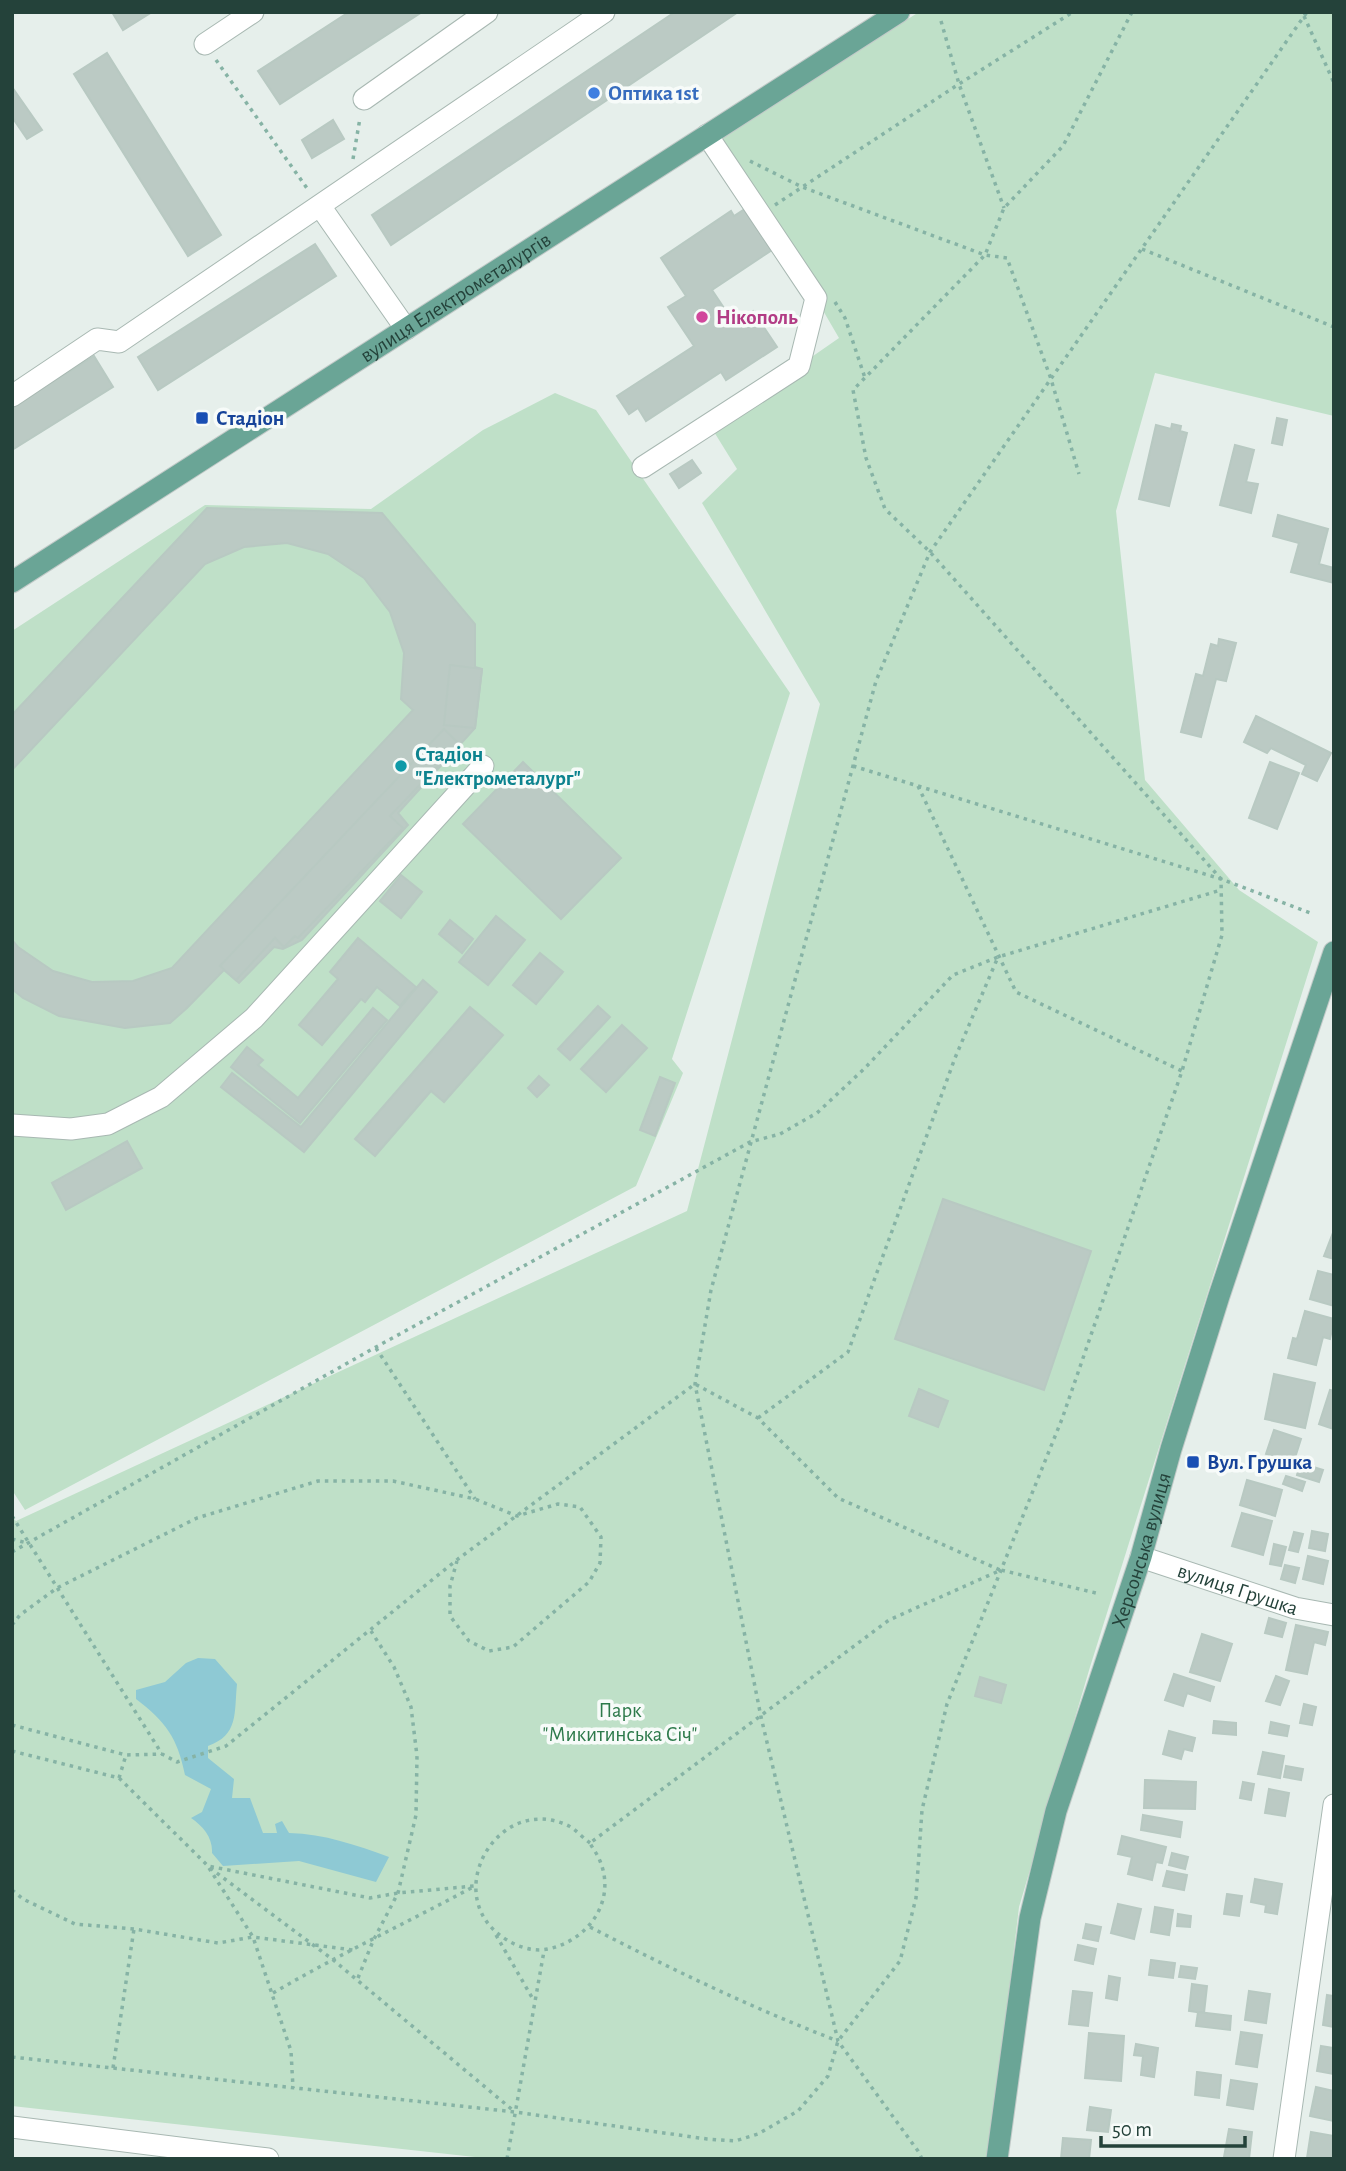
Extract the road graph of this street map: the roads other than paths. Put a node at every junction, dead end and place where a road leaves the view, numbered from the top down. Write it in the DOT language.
graph roads {
  1 [pos="253,12"];
  2 [pos="487,12"];
  3 [pos="604,12"];
  4 [pos="899,12"];
  5 [pos="205,44"];
  6 [pos="364,99"];
  7 [pos="708,135"];
  8 [pos="320,206"];
  9 [pos="406,329"];
  10 [pos="12,396"];
  11 [pos="643,467"];
  12 [pos="12,582"];
  13 [pos="483,766"];
  14 [pos="1334,952"];
  15 [pos="12,1125"];
  16 [pos="1141,1557"];
  17 [pos="1334,1615"];
  18 [pos="1334,1805"];
  19 [pos="12,2127"];
  20 [pos="268,2159"];
  21 [pos="997,2159"];
  22 [pos="1284,2159"];
  1 -- 5 [label="street"];
  2 -- 6 [label="street"];
  3 -- 8 [label="street"];
  4 -- 7 [label="main road, вулиця Електрометалургів"];
  7 -- 9 [label="main road, вулиця Електрометалургів"];
  7 -- 11 [label="street"];
  8 -- 9 [label="street"];
  8 -- 10 [label="street"];
  9 -- 12 [label="main road, вулиця Електрометалургів"];
  13 -- 15 [label="street"];
  14 -- 16 [label="main road, Херсонська вулиця"];
  16 -- 17 [label="street, вулиця Грушка"];
  16 -- 21 [label="main road, Херсонська вулиця"];
  18 -- 22 [label="street"];
  19 -- 20 [label="street"];
}
